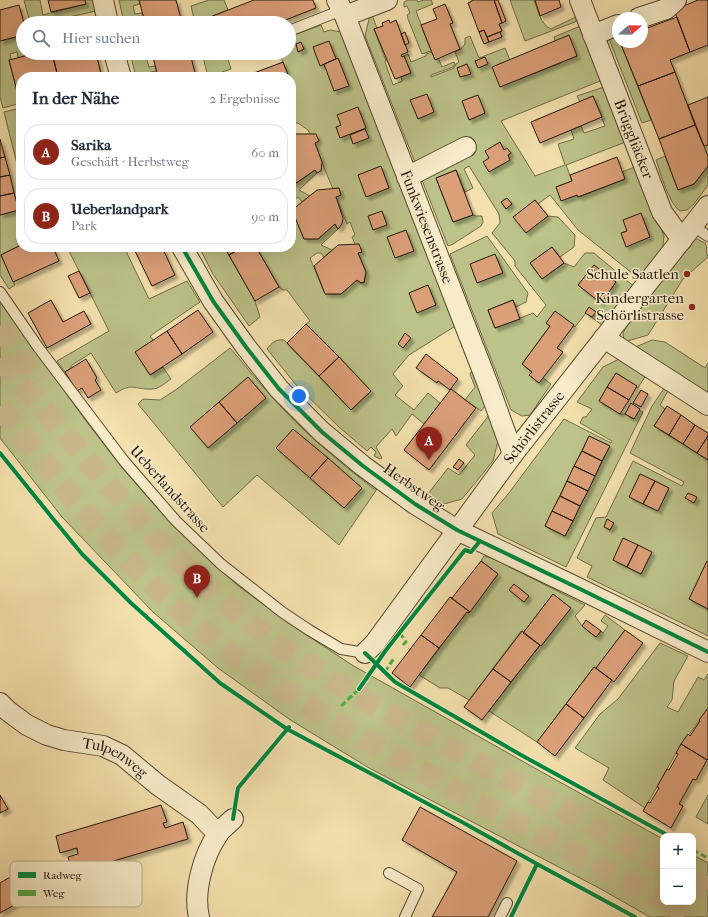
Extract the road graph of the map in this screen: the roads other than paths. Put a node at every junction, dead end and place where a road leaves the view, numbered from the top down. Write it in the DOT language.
graph roads {
  1 [pos="102,0"];
  2 [pos="387,0"];
  3 [pos="580,0"];
  4 [pos="676,0"];
  5 [pos="341,9"];
  6 [pos="648,15"];
  7 [pos="106,16"];
  8 [pos="612,27"];
  9 [pos="296,28"];
  10 [pos="593,35"];
  11 [pos="116,60"];
  12 [pos="120,72"];
  13 [pos="466,147"];
  14 [pos="407,177"];
  15 [pos="708,206"];
  16 [pos="694,234"];
  17 [pos="185,252"];
  18 [pos="0,292"];
  19 [pos="604,338"];
  20 [pos="708,405"];
  21 [pos="513,454"];
  22 [pos="457,530"];
  23 [pos="708,652"];
  24 [pos="365,653"];
  25 [pos="0,703"];
  26 [pos="233,819"];
  27 [pos="218,834"];
  28 [pos="389,873"];
  29 [pos="508,902"];
  30 [pos="199,917"];
  31 [pos="405,917"];
  32 [pos="500,917"];
  1 -- 7 [label="street"];
  2 -- 5 [label="street"];
  3 -- 10 [label="street, Brüggliäcker"];
  4 -- 6 [label="street"];
  5 -- 9 [label="lane"];
  5 -- 14 [label="street, Funkwiesenstrasse"];
  8 -- 10 [label="street"];
  10 -- 16 [label="street, Brüggliäcker"];
  11 -- 12 [label="street"];
  13 -- 14 [label="street"];
  14 -- 21 [label="street, Funkwiesenstrasse"];
  15 -- 16 [label="street, Schörlistrasse"];
  16 -- 19 [label="street, Schörlistrasse"];
  17 -- 22 [label="street, Herbstweg"];
  18 -- 24 [label="lane, Ueberlandstrasse"];
  19 -- 20 [label="street"];
  19 -- 21 [label="street, Schörlistrasse"];
  21 -- 22 [label="street, Schörlistrasse"];
  22 -- 23 [label="street, Herbstweg"];
  22 -- 24 [label="street, Schörlistrasse"];
  25 -- 27 [label="street, Tulpenweg"];
  26 -- 27 [label="street"];
  27 -- 30 [label="street"];
  28 -- 31 [label="lane"];
  29 -- 32 [label="lane"];
}
